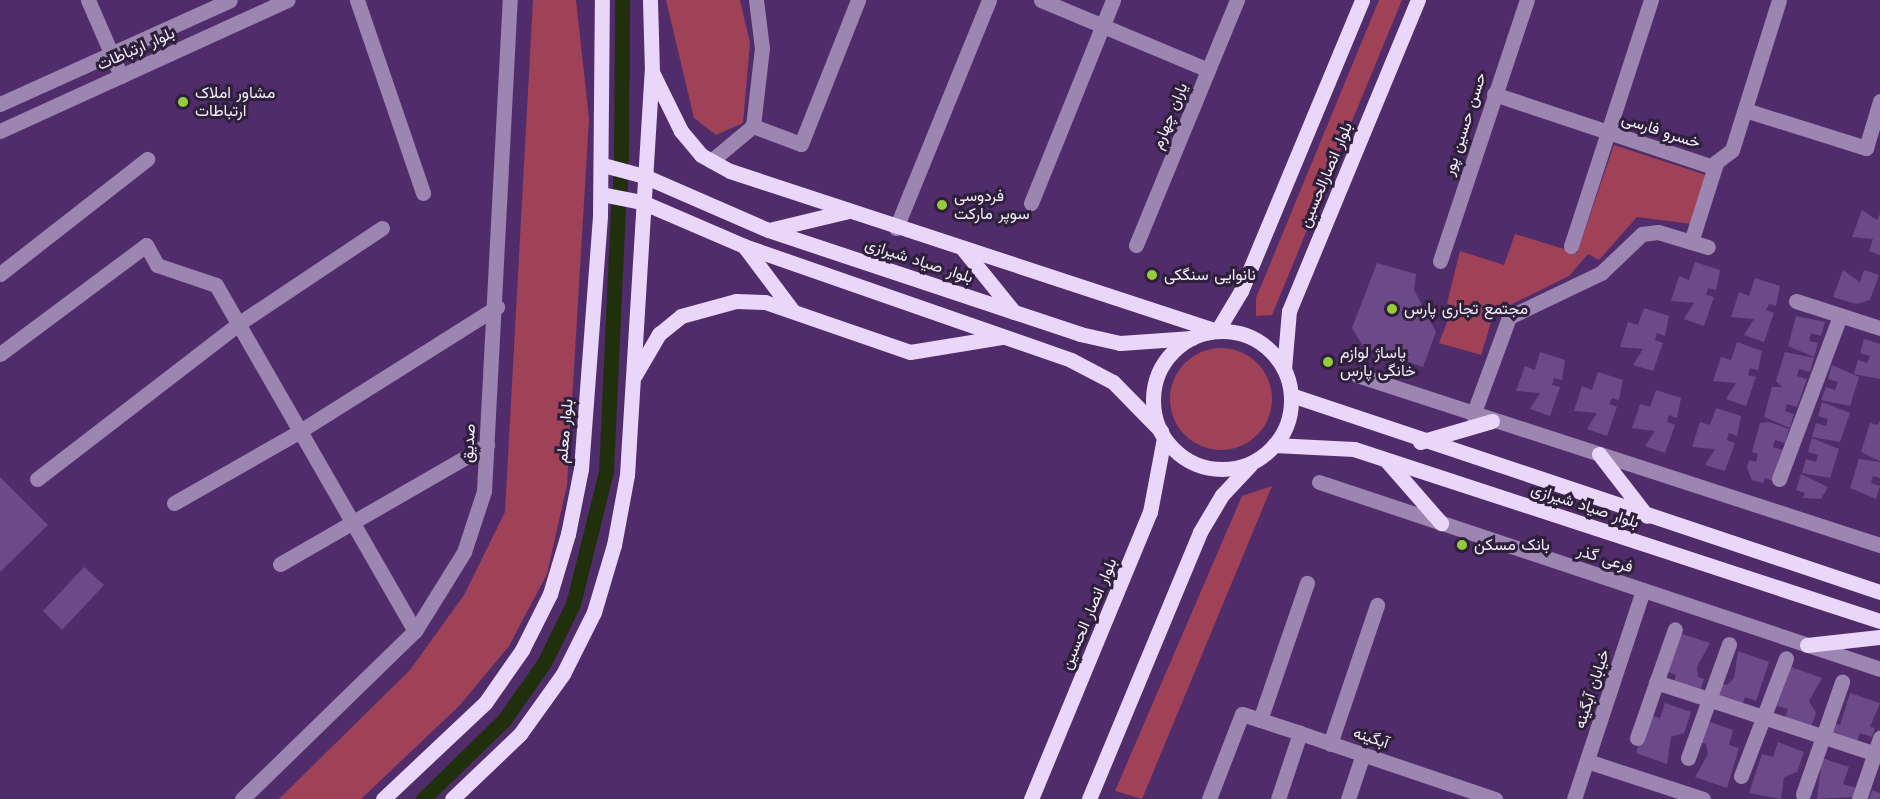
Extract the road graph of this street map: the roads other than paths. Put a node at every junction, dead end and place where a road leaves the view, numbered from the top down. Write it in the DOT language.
graph roads {
  1 [pos="88,0"];
  2 [pos="230,0"];
  3 [pos="288,0"];
  4 [pos="357,0"];
  5 [pos="510,0"];
  6 [pos="602,0"];
  7 [pos="650,0"];
  8 [pos="756,0"];
  9 [pos="858,0"];
  10 [pos="989,0"];
  11 [pos="1041,0"];
  12 [pos="1113,0"];
  13 [pos="1237,0"];
  14 [pos="1362,0"];
  15 [pos="1419,0"];
  16 [pos="1527,0"];
  17 [pos="1651,0"];
  18 [pos="1779,0"];
  19 [pos="1102,26"];
  20 [pos="111,54"];
  21 [pos="1208,70"];
  22 [pos="652,72"];
  23 [pos="121,76"];
  24 [pos="1494,94"];
  25 [pos="1880,101"];
  26 [pos="0,104"];
  27 [pos="1744,110"];
  28 [pos="753,126"];
  29 [pos="0,131"];
  30 [pos="1608,132"];
  31 [pos="147,159"];
  32 [pos="711,161"];
  33 [pos="1716,163"];
  34 [pos="603,165"];
  35 [pos="644,176"];
  36 [pos="423,193"];
  37 [pos="601,194"];
  38 [pos="642,202"];
  39 [pos="1031,203"];
  40 [pos="848,211"];
  41 [pos="382,228"];
  42 [pos="896,228"];
  43 [pos="768,230"];
  44 [pos="1691,242"];
  45 [pos="1136,245"];
  46 [pos="744,246"];
  47 [pos="1571,246"];
  48 [pos="1708,247"];
  49 [pos="962,249"];
  50 [pos="1440,261"];
  51 [pos="0,274"];
  52 [pos="1796,301"];
  53 [pos="497,308"];
  54 [pos="792,310"];
  55 [pos="1014,312"];
  56 [pos="1840,315"];
  57 [pos="238,324"];
  58 [pos="1880,328"];
  59 [pos="1218,331"];
  60 [pos="1005,337"];
  61 [pos="1192,338"];
  62 [pos="0,354"];
  63 [pos="1284,369"];
  64 [pos="1357,375"];
  65 [pos="633,378"];
  66 [pos="1291,395"];
  67 [pos="1473,415"];
  68 [pos="1492,421"];
  69 [pos="300,431"];
  70 [pos="1162,434"];
  71 [pos="1420,442"];
  72 [pos="487,445"];
  73 [pos="1274,445"];
  74 [pos="1599,454"];
  75 [pos="1386,460"];
  76 [pos="1253,462"];
  77 [pos="37,479"];
  78 [pos="1779,479"];
  79 [pos="1319,482"];
  80 [pos="174,503"];
  81 [pos="1647,516"];
  82 [pos="352,522"];
  83 [pos="1441,523"];
  84 [pos="1880,545"];
  85 [pos="280,564"];
  86 [pos="1307,583"];
  87 [pos="1643,590"];
  88 [pos="1880,592"];
  89 [pos="1377,605"];
  90 [pos="1880,621"];
  91 [pos="1675,628"];
  92 [pos="416,631"];
  93 [pos="1880,637"];
  94 [pos="1729,644"];
  95 [pos="1807,645"];
  96 [pos="1786,658"];
  97 [pos="1880,669"];
  98 [pos="1656,682"];
  99 [pos="1842,682"];
  100 [pos="1709,700"];
  101 [pos="1764,718"];
  102 [pos="1260,720"];
  103 [pos="1300,733"];
  104 [pos="1822,736"];
  105 [pos="1637,738"];
  106 [pos="1880,738"];
  107 [pos="1330,744"];
  108 [pos="1363,754"];
  109 [pos="1877,754"];
  110 [pos="1688,758"];
  111 [pos="1587,761"];
  112 [pos="1741,776"];
  113 [pos="1458,793"];
  114 [pos="1803,794"];
  115 [pos="242,799"];
  116 [pos="383,799"];
  117 [pos="452,799"];
  118 [pos="1031,799"];
  119 [pos="1089,799"];
  120 [pos="1209,799"];
  121 [pos="1278,799"];
  122 [pos="1348,799"];
  123 [pos="1495,799"];
  124 [pos="1575,799"];
  125 [pos="1703,799"];
  126 [pos="1859,799"];
  1 -- 20 [label="street"];
  2 -- 20 [label="street, بلوار ارتباطات"];
  3 -- 23 [label="street, بلوار ارتباطات"];
  4 -- 36 [label="street"];
  5 -- 53 [label="street, صدیق"];
  6 -- 34 [label="main road, بلوار معلم"];
  7 -- 22 [label="main road"];
  8 -- 28 [label="street"];
  9 -- 28 [label="street"];
  10 -- 42 [label="street"];
  11 -- 19 [label="street"];
  12 -- 19 [label="street"];
  13 -- 21 [label="street, یاران چهارم"];
  14 -- 59 [label="main road, بلوار انصارالحسین"];
  15 -- 63 [label="main road, بلوار انصارالحسین"];
  16 -- 24 [label="street, حسن حسین پور"];
  17 -- 30 [label="street"];
  18 -- 27 [label="street, خسرو فارسی"];
  19 -- 21 [label="street"];
  19 -- 39 [label="street"];
  20 -- 23 [label="street"];
  20 -- 26 [label="street, بلوار ارتباطات"];
  21 -- 45 [label="street, یاران چهارم"];
  22 -- 32 [label="main road"];
  22 -- 35 [label="main road"];
  23 -- 29 [label="street, بلوار ارتباطات"];
  24 -- 30 [label="street, خسرو فارسی"];
  24 -- 50 [label="street, حسن حسین پور"];
  25 -- 27 [label="street"];
  27 -- 33 [label="street, خسرو فارسی"];
  28 -- 32 [label="street"];
  30 -- 33 [label="street, خسرو فارسی"];
  30 -- 47 [label="street"];
  31 -- 51 [label="street"];
  32 -- 40 [label="main road"];
  33 -- 44 [label="street"];
  34 -- 35 [label="main road, بلوار صیاد شیرازی"];
  34 -- 37 [label="main road, بلوار معلم"];
  35 -- 38 [label="main road"];
  35 -- 43 [label="main road, بلوار صیاد شیرازی"];
  37 -- 38 [label="main road"];
  37 -- 116 [label="main road, بلوار معلم"];
  38 -- 46 [label="main road"];
  38 -- 65 [label="main road"];
  40 -- 42 [label="main road"];
  40 -- 43 [label="main road"];
  41 -- 57 [label="street"];
  42 -- 49 [label="main road"];
  43 -- 55 [label="main road, بلوار صیاد شیرازی"];
  44 -- 48 [label="street"];
  44 -- 67 [label="street"];
  46 -- 54 [label="main road"];
  46 -- 60 [label="main road"];
  49 -- 55 [label="main road"];
  49 -- 59 [label="main road"];
  52 -- 56 [label="street"];
  53 -- 69 [label="street"];
  53 -- 72 [label="street, صدیق"];
  54 -- 60 [label="main road"];
  54 -- 65 [label="main road"];
  55 -- 61 [label="main road, بلوار صیاد شیرازی"];
  56 -- 58 [label="street"];
  56 -- 78 [label="street"];
  57 -- 62 [label="street"];
  57 -- 69 [label="street"];
  57 -- 77 [label="street"];
  59 -- 61 [label="main road"];
  59 -- 63 [label="main road"];
  60 -- 70 [label="main road"];
  61 -- 70 [label="main road"];
  63 -- 66 [label="main road"];
  64 -- 67 [label="street"];
  65 -- 117 [label="main road"];
  66 -- 71 [label="main road, بلوار صیاد شیرازی"];
  66 -- 73 [label="main road"];
  67 -- 68 [label="street"];
  68 -- 71 [label="main road"];
  68 -- 74 [label="street"];
  69 -- 80 [label="street"];
  69 -- 82 [label="street"];
  70 -- 76 [label="main road"];
  70 -- 118 [label="main road, بلوار انصار الحسین"];
  71 -- 81 [label="main road, بلوار صیاد شیرازی"];
  72 -- 82 [label="street"];
  72 -- 92 [label="street, صدیق"];
  73 -- 75 [label="main road, بلوار صیاد شیرازی"];
  73 -- 76 [label="main road"];
  74 -- 81 [label="main road"];
  74 -- 84 [label="street"];
  75 -- 83 [label="main road"];
  75 -- 90 [label="main road, بلوار صیاد شیرازی"];
  76 -- 119 [label="main road"];
  79 -- 83 [label="street, فرعی گذر"];
  81 -- 88 [label="main road, بلوار صیاد شیرازی"];
  82 -- 85 [label="street"];
  82 -- 92 [label="street"];
  83 -- 87 [label="street, فرعی گذر"];
  86 -- 102 [label="street"];
  87 -- 95 [label="street, فرعی گذر"];
  87 -- 111 [label="street, خیابان آبگینه"];
  89 -- 107 [label="street"];
  91 -- 98 [label="street"];
  92 -- 115 [label="street, صدیق"];
  93 -- 95 [label="main road"];
  94 -- 100 [label="street"];
  95 -- 97 [label="street, فرعی گذر"];
  96 -- 101 [label="street"];
  98 -- 100 [label="street"];
  98 -- 105 [label="street"];
  99 -- 104 [label="street"];
  100 -- 101 [label="street"];
  100 -- 110 [label="street"];
  101 -- 104 [label="street"];
  101 -- 112 [label="street"];
  102 -- 103 [label="street, آبگینه"];
  102 -- 120 [label="street, آبگینه"];
  103 -- 107 [label="street, آبگینه"];
  103 -- 121 [label="street"];
  104 -- 109 [label="street"];
  104 -- 114 [label="street"];
  106 -- 109 [label="street"];
  107 -- 108 [label="street, آبگینه"];
  108 -- 113 [label="street, آبگینه"];
  108 -- 122 [label="street"];
  109 -- 126 [label="street"];
  111 -- 124 [label="street, خیابان آبگینه"];
  111 -- 125 [label="street"];
  113 -- 123 [label="street, آبگینه"];
}
